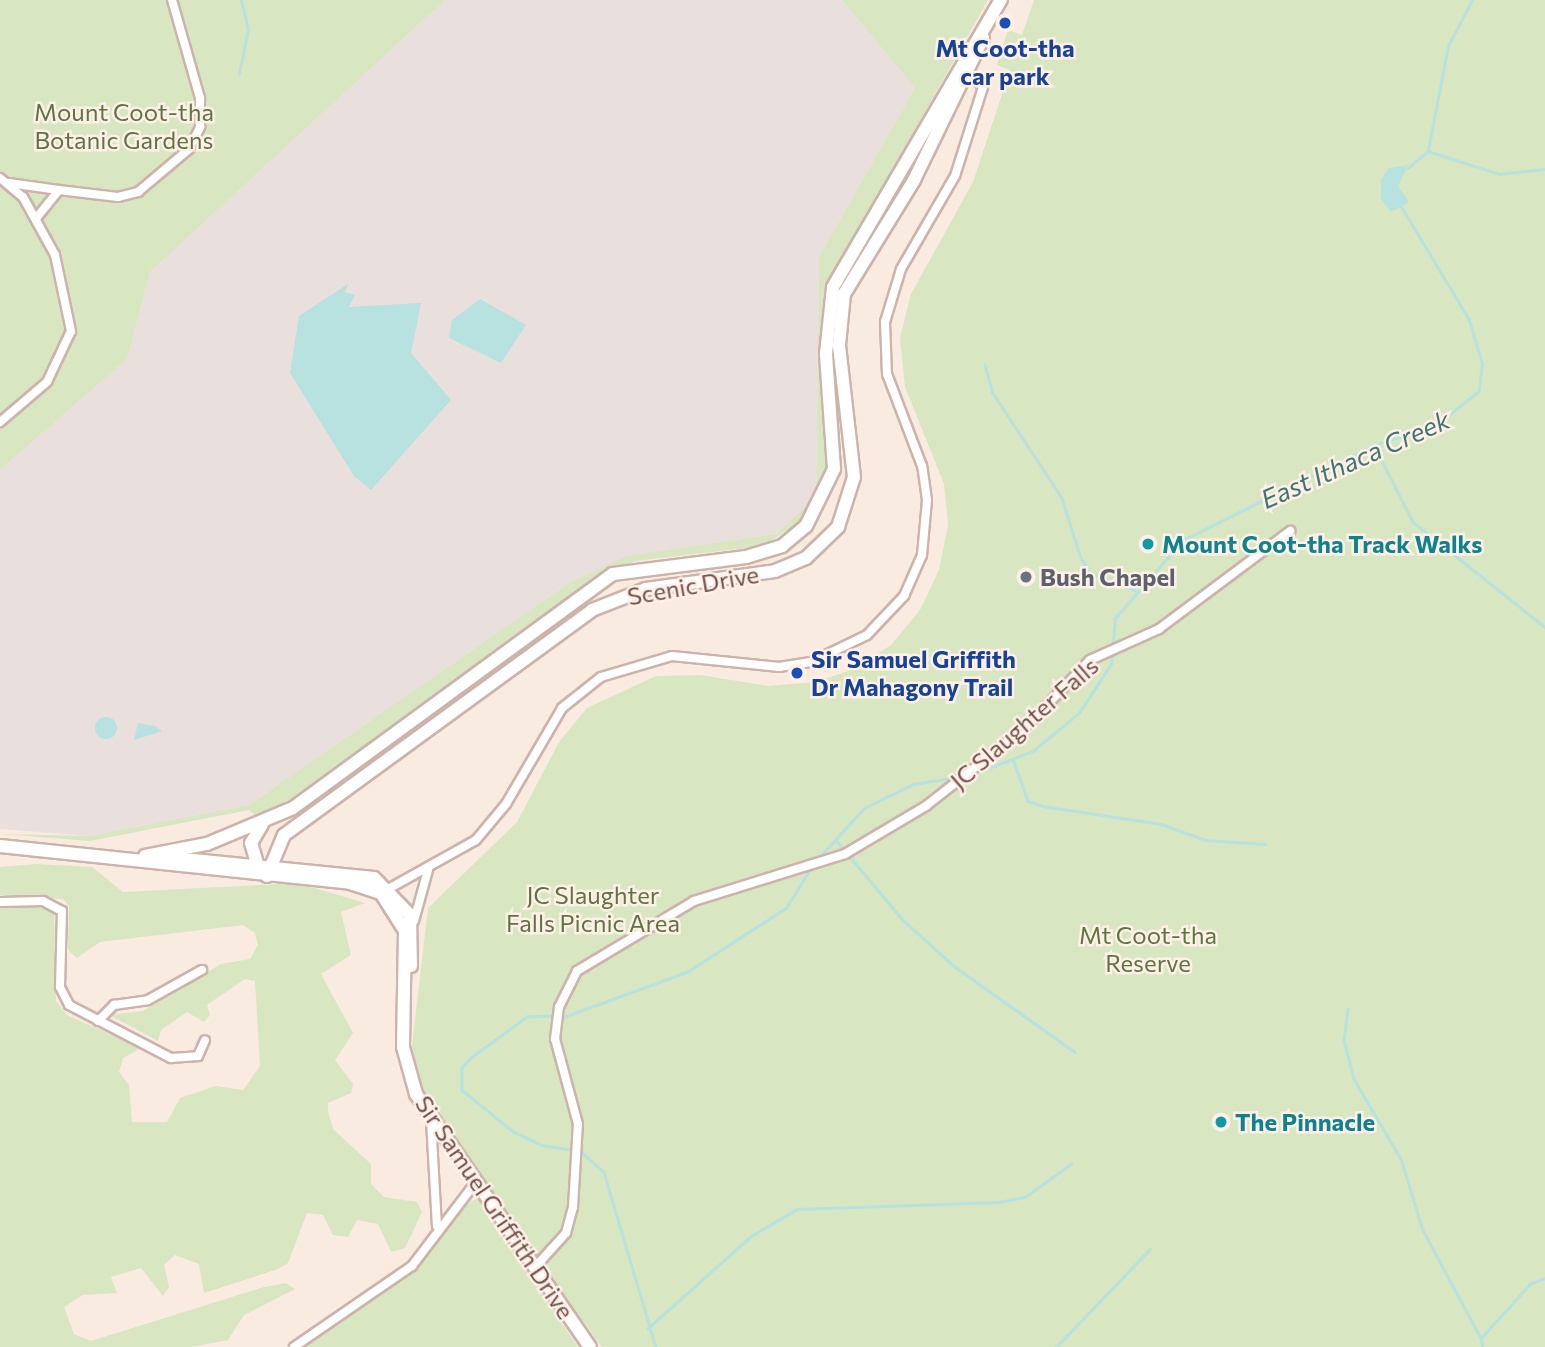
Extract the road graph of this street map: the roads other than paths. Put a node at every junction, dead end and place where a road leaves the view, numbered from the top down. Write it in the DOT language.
graph roads {
  1 [pos="172,0"];
  2 [pos="999,3"];
  3 [pos="967,70"];
  4 [pos="951,76"];
  5 [pos="0,178"];
  6 [pos="9,183"];
  7 [pos="59,190"];
  8 [pos="37,218"];
  9 [pos="0,422"];
  10 [pos="1290,531"];
  11 [pos="281,814"];
  12 [pos="0,846"];
  13 [pos="110,856"];
  14 [pos="145,856"];
  15 [pos="255,863"];
  16 [pos="430,869"];
  17 [pos="269,870"];
  18 [pos="384,889"];
  19 [pos="0,902"];
  20 [pos="414,926"];
  21 [pos="202,970"];
  22 [pos="405,991"];
  23 [pos="98,1021"];
  24 [pos="205,1040"];
  25 [pos="431,1120"];
  26 [pos="476,1182"];
  27 [pos="433,1238"];
  28 [pos="537,1265"];
  29 [pos="294,1347"];
  30 [pos="590,1347"];
  1 -- 7 [label="street"];
  2 -- 3 [label="main road"];
  2 -- 4 [label="main road"];
  3 -- 4 [label="main road"];
  3 -- 16 [label="street"];
  3 -- 17 [label="main road, Scenic Drive"];
  4 -- 11 [label="main road, Scenic Drive"];
  5 -- 6 [label="street"];
  6 -- 7 [label="street"];
  6 -- 8 [label="street"];
  7 -- 8 [label="street"];
  8 -- 9 [label="street"];
  10 -- 28 [label="street, JC Slaughter Falls"];
  11 -- 14 [label="main road, Scenic Drive"];
  11 -- 15 [label="main road, Scenic Drive"];
  12 -- 13 [label="main road"];
  13 -- 14 [label="main road"];
  13 -- 17 [label="main road"];
  14 -- 15 [label="main road"];
  15 -- 17 [label="main road"];
  16 -- 18 [label="street"];
  16 -- 20 [label="street"];
  17 -- 18 [label="main road"];
  18 -- 20 [label="main road"];
  18 -- 22 [label="main road, Sir Samuel Griffith Drive"];
  19 -- 23 [label="street"];
  20 -- 22 [label="main road"];
  21 -- 23 [label="street"];
  22 -- 25 [label="main road, Sir Samuel Griffith Drive"];
  23 -- 24 [label="street"];
  25 -- 26 [label="main road, Sir Samuel Griffith Drive"];
  25 -- 27 [label="street"];
  26 -- 27 [label="street"];
  26 -- 28 [label="main road, Sir Samuel Griffith Drive"];
  27 -- 29 [label="street"];
  28 -- 30 [label="main road, Sir Samuel Griffith Drive"];
}
